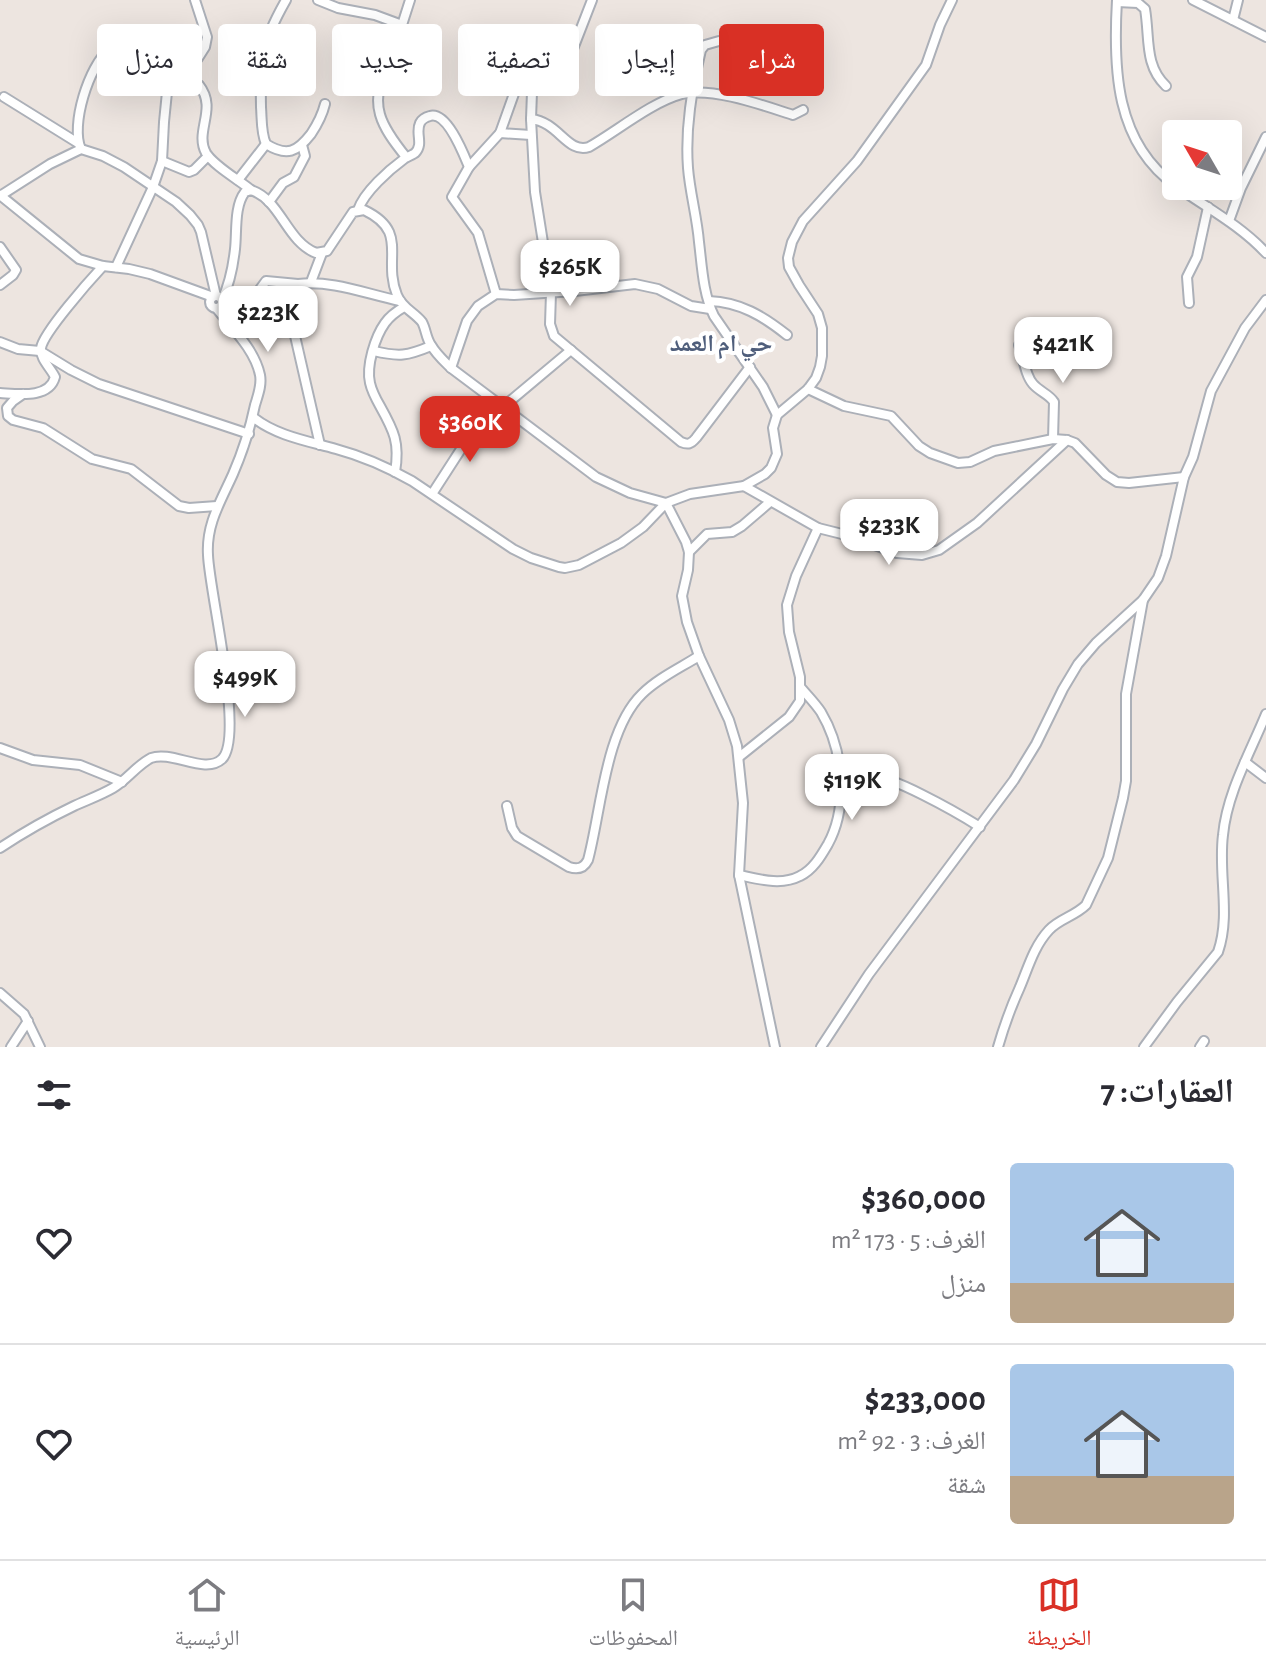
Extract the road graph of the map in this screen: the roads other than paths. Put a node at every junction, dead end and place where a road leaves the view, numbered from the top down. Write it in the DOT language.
graph roads {
  1 [pos="195,0"];
  2 [pos="286,0"];
  3 [pos="318,0"];
  4 [pos="410,0"];
  5 [pos="592,0"];
  6 [pos="952,0"];
  7 [pos="1193,0"];
  8 [pos="1238,0"];
  9 [pos="1117,1"];
  10 [pos="1233,20"];
  11 [pos="399,24"];
  12 [pos="402,24"];
  13 [pos="579,34"];
  14 [pos="1266,37"];
  15 [pos="719,41"];
  16 [pos="703,48"];
  17 [pos="202,50"];
  18 [pos="97,68"];
  19 [pos="1166,86"];
  20 [pos="202,90"];
  21 [pos="703,93"];
  22 [pos="166,96"];
  23 [pos="379,96"];
  24 [pos="513,96"];
  25 [pos="532,96"];
  26 [pos="679,96"];
  27 [pos="692,96"];
  28 [pos="4,97"];
  29 [pos="325,104"];
  30 [pos="803,110"];
  31 [pos="531,119"];
  32 [pos="500,133"];
  33 [pos="531,135"];
  34 [pos="1266,137"];
  35 [pos="266,144"];
  36 [pos="302,145"];
  37 [pos="79,146"];
  38 [pos="208,156"];
  39 [pos="406,157"];
  40 [pos="162,161"];
  41 [pos="469,167"];
  42 [pos="238,180"];
  43 [pos="153,187"];
  44 [pos="251,190"];
  45 [pos="0,196"];
  46 [pos="269,202"];
  47 [pos="1208,207"];
  48 [pos="358,210"];
  49 [pos="1229,221"];
  50 [pos="0,247"];
  51 [pos="322,253"];
  52 [pos="1266,253"];
  53 [pos="103,266"];
  54 [pos="116,267"];
  55 [pos="311,282"];
  56 [pos="298,284"];
  57 [pos="0,285"];
  58 [pos="551,293"];
  59 [pos="496,294"];
  60 [pos="1266,300"];
  61 [pos="216,301"];
  62 [pos="1189,303"];
  63 [pos="402,304"];
  64 [pos="709,305"];
  65 [pos="232,327"];
  66 [pos="787,335"];
  67 [pos="0,342"];
  68 [pos="1019,345"];
  69 [pos="431,346"];
  70 [pos="571,350"];
  71 [pos="40,351"];
  72 [pos="374,351"];
  73 [pos="750,367"];
  74 [pos="451,368"];
  75 [pos="808,389"];
  76 [pos="0,393"];
  77 [pos="23,394"];
  78 [pos="503,407"];
  79 [pos="777,415"];
  80 [pos="254,418"];
  81 [pos="470,418"];
  82 [pos="249,434"];
  83 [pos="1053,439"];
  84 [pos="1067,440"];
  85 [pos="320,445"];
  86 [pos="395,472"];
  87 [pos="1184,477"];
  88 [pos="744,486"];
  89 [pos="432,494"];
  90 [pos="770,502"];
  91 [pos="666,503"];
  92 [pos="217,506"];
  93 [pos="818,528"];
  94 [pos="689,552"];
  95 [pos="1143,600"];
  96 [pos="699,656"];
  97 [pos="801,688"];
  98 [pos="1266,714"];
  99 [pos="0,748"];
  100 [pos="739,757"];
  101 [pos="1245,762"];
  102 [pos="1266,778"];
  103 [pos="122,782"];
  104 [pos="840,804"];
  105 [pos="507,806"];
  106 [pos="980,827"];
  107 [pos="0,848"];
  108 [pos="739,875"];
  109 [pos="0,993"];
  110 [pos="28,1021"];
  111 [pos="11,1047"];
  112 [pos="40,1047"];
  113 [pos="775,1047"];
  114 [pos="821,1047"];
  115 [pos="998,1047"];
  116 [pos="1144,1047"];
  1 -- 17 [label="street"];
  2 -- 35 [label="street"];
  3 -- 11 [label="street"];
  4 -- 12 [label="street"];
  5 -- 13 [label="street"];
  6 -- 75 [label="street"];
  7 -- 10 [label="street"];
  8 -- 10 [label="street"];
  9 -- 19 [label="street"];
  9 -- 47 [label="street"];
  10 -- 14 [label="street"];
  15 -- 16 [label="street"];
  18 -- 37 [label="street"];
  20 -- 38 [label="street"];
  21 -- 30 [label="street"];
  22 -- 40 [label="street"];
  23 -- 39 [label="street"];
  24 -- 32 [label="street"];
  25 -- 31 [label="street"];
  26 -- 31 [label="street"];
  27 -- 64 [label="street"];
  28 -- 37 [label="street"];
  29 -- 36 [label="street"];
  31 -- 33 [label="street"];
  32 -- 33 [label="street"];
  32 -- 41 [label="street"];
  33 -- 58 [label="street"];
  34 -- 49 [label="street"];
  35 -- 36 [label="street"];
  35 -- 42 [label="street"];
  36 -- 46 [label="street"];
  37 -- 43 [label="street"];
  37 -- 45 [label="street"];
  38 -- 40 [label="street"];
  38 -- 42 [label="street"];
  39 -- 41 [label="street"];
  39 -- 48 [label="street"];
  40 -- 43 [label="street"];
  41 -- 59 [label="street"];
  42 -- 44 [label="street"];
  43 -- 54 [label="street"];
  43 -- 61 [label="street"];
  44 -- 46 [label="street"];
  44 -- 61 [label="street"];
  45 -- 53 [label="street"];
  46 -- 51 [label="street"];
  47 -- 49 [label="street"];
  47 -- 62 [label="street"];
  48 -- 51 [label="street"];
  48 -- 63 [label="street"];
  49 -- 52 [label="street"];
  50 -- 57 [label="street"];
  51 -- 55 [label="street"];
  53 -- 54 [label="street"];
  53 -- 71 [label="street"];
  54 -- 61 [label="street"];
  55 -- 56 [label="street"];
  55 -- 63 [label="street"];
  56 -- 65 [label="street"];
  56 -- 85 [label="street"];
  58 -- 59 [label="street"];
  58 -- 64 [label="street"];
  58 -- 70 [label="street"];
  59 -- 74 [label="street"];
  60 -- 87 [label="street"];
  61 -- 65 [label="street"];
  63 -- 69 [label="street"];
  63 -- 72 [label="street"];
  64 -- 66 [label="street"];
  64 -- 73 [label="street"];
  65 -- 80 [label="street"];
  67 -- 71 [label="street"];
  68 -- 83 [label="street"];
  69 -- 72 [label="street"];
  69 -- 74 [label="street"];
  70 -- 73 [label="street"];
  70 -- 78 [label="street"];
  71 -- 77 [label="street"];
  71 -- 82 [label="street"];
  72 -- 86 [label="street"];
  73 -- 79 [label="street"];
  74 -- 78 [label="street"];
  75 -- 79 [label="street"];
  75 -- 83 [label="street"];
  76 -- 77 [label="street"];
  77 -- 92 [label="street"];
  78 -- 91 [label="street"];
  79 -- 88 [label="street"];
  80 -- 82 [label="street"];
  80 -- 85 [label="street"];
  81 -- 89 [label="street"];
  82 -- 92 [label="street"];
  83 -- 84 [label="street"];
  84 -- 87 [label="street"];
  84 -- 93 [label="street"];
  85 -- 86 [label="street"];
  86 -- 89 [label="street"];
  87 -- 95 [label="street"];
  88 -- 90 [label="street"];
  88 -- 91 [label="street"];
  89 -- 91 [label="street"];
  90 -- 93 [label="street"];
  90 -- 94 [label="street"];
  91 -- 94 [label="street"];
  92 -- 103 [label="street"];
  93 -- 97 [label="street"];
  94 -- 96 [label="street"];
  95 -- 106 [label="street"];
  95 -- 115 [label="street"];
  96 -- 100 [label="street"];
  96 -- 105 [label="street"];
  97 -- 100 [label="street"];
  97 -- 104 [label="street"];
  98 -- 101 [label="street"];
  99 -- 103 [label="street"];
  100 -- 108 [label="street"];
  101 -- 102 [label="street"];
  101 -- 116 [label="street"];
  103 -- 107 [label="street"];
  104 -- 106 [label="street"];
  104 -- 108 [label="street"];
  106 -- 114 [label="street"];
  108 -- 113 [label="street"];
  109 -- 110 [label="street"];
  110 -- 111 [label="street"];
  110 -- 112 [label="street"];
}
